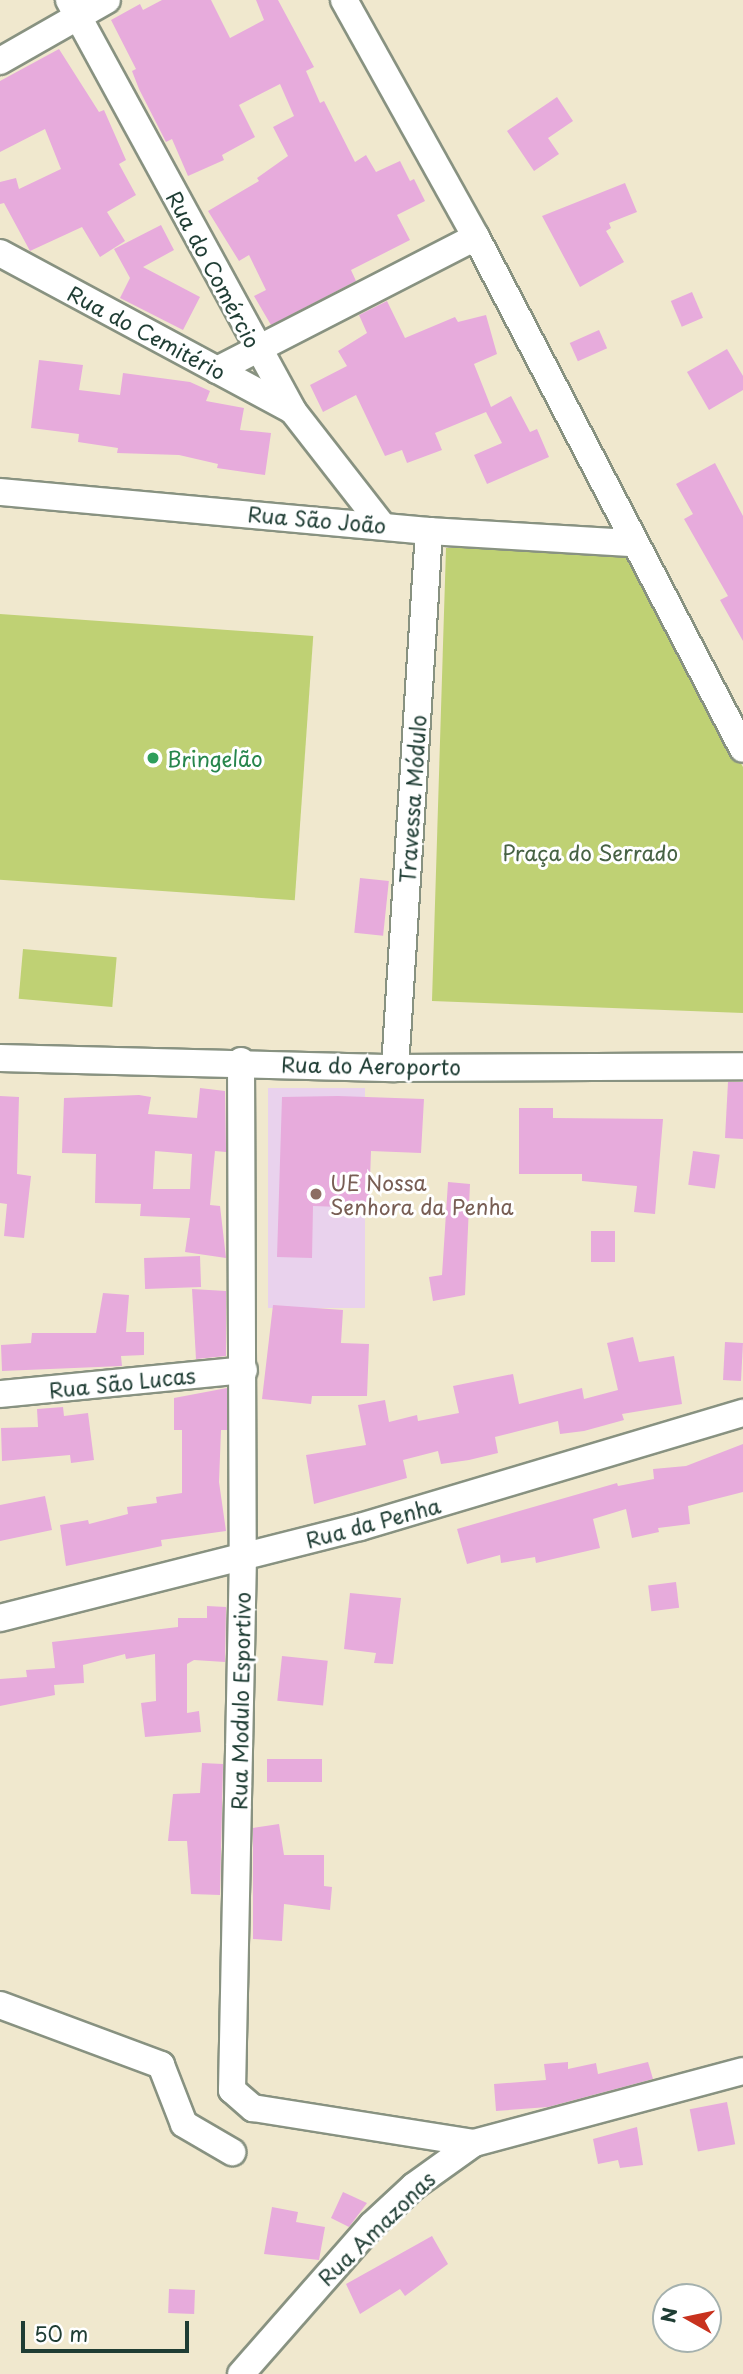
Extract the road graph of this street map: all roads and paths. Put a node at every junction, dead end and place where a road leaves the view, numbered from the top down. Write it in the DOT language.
graph roads {
  1 [pos="107,0"];
  2 [pos="344,0"];
  3 [pos="73,8"];
  4 [pos="0,61"];
  5 [pos="476,237"];
  6 [pos="0,253"];
  7 [pos="257,349"];
  8 [pos="217,370"];
  9 [pos="293,411"];
  10 [pos="0,492"];
  11 [pos="381,524"];
  12 [pos="429,531"];
  13 [pos="634,543"];
  14 [pos="743,749"];
  15 [pos="0,1058"];
  16 [pos="241,1061"];
  17 [pos="743,1066"];
  18 [pos="395,1068"];
  19 [pos="244,1370"];
  20 [pos="0,1394"];
  21 [pos="743,1413"];
  22 [pos="243,1556"];
  23 [pos="0,1618"];
  24 [pos="0,2005"];
  25 [pos="743,2071"];
  26 [pos="474,2143"];
  27 [pos="232,2152"];
  28 [pos="241,2374"];
  1 -- 3 [label="street"];
  2 -- 5 [label="street"];
  3 -- 4 [label="street"];
  3 -- 7 [label="street, Rua do Comércio"];
  5 -- 7 [label="street"];
  5 -- 13 [label="street"];
  6 -- 8 [label="street, Rua do Cemitério"];
  7 -- 8 [label="street"];
  7 -- 9 [label="street, Rua do Comércio"];
  8 -- 9 [label="street, Rua do Cemitério"];
  9 -- 11 [label="street, Rua do Comércio"];
  10 -- 11 [label="street, Rua São João"];
  11 -- 12 [label="street, Rua São João"];
  12 -- 13 [label="street, Rua São João"];
  12 -- 18 [label="street, Travessa Módulo"];
  13 -- 14 [label="street"];
  15 -- 16 [label="street, Rua do Aeroporto"];
  16 -- 18 [label="street, Rua do Aeroporto"];
  16 -- 19 [label="street, Rua Modulo Esportivo"];
  17 -- 18 [label="street, Rua do Aeroporto"];
  19 -- 20 [label="street, Rua São Lucas"];
  19 -- 22 [label="street, Rua Modulo Esportivo"];
  21 -- 22 [label="street, Rua da Penha"];
  22 -- 23 [label="street, Rua da Penha"];
  22 -- 26 [label="street, Rua Modulo Esportivo"];
  24 -- 27 [label="street"];
  25 -- 26 [label="street, Rua Amazonas"];
  26 -- 28 [label="street, Rua Amazonas"];
}
